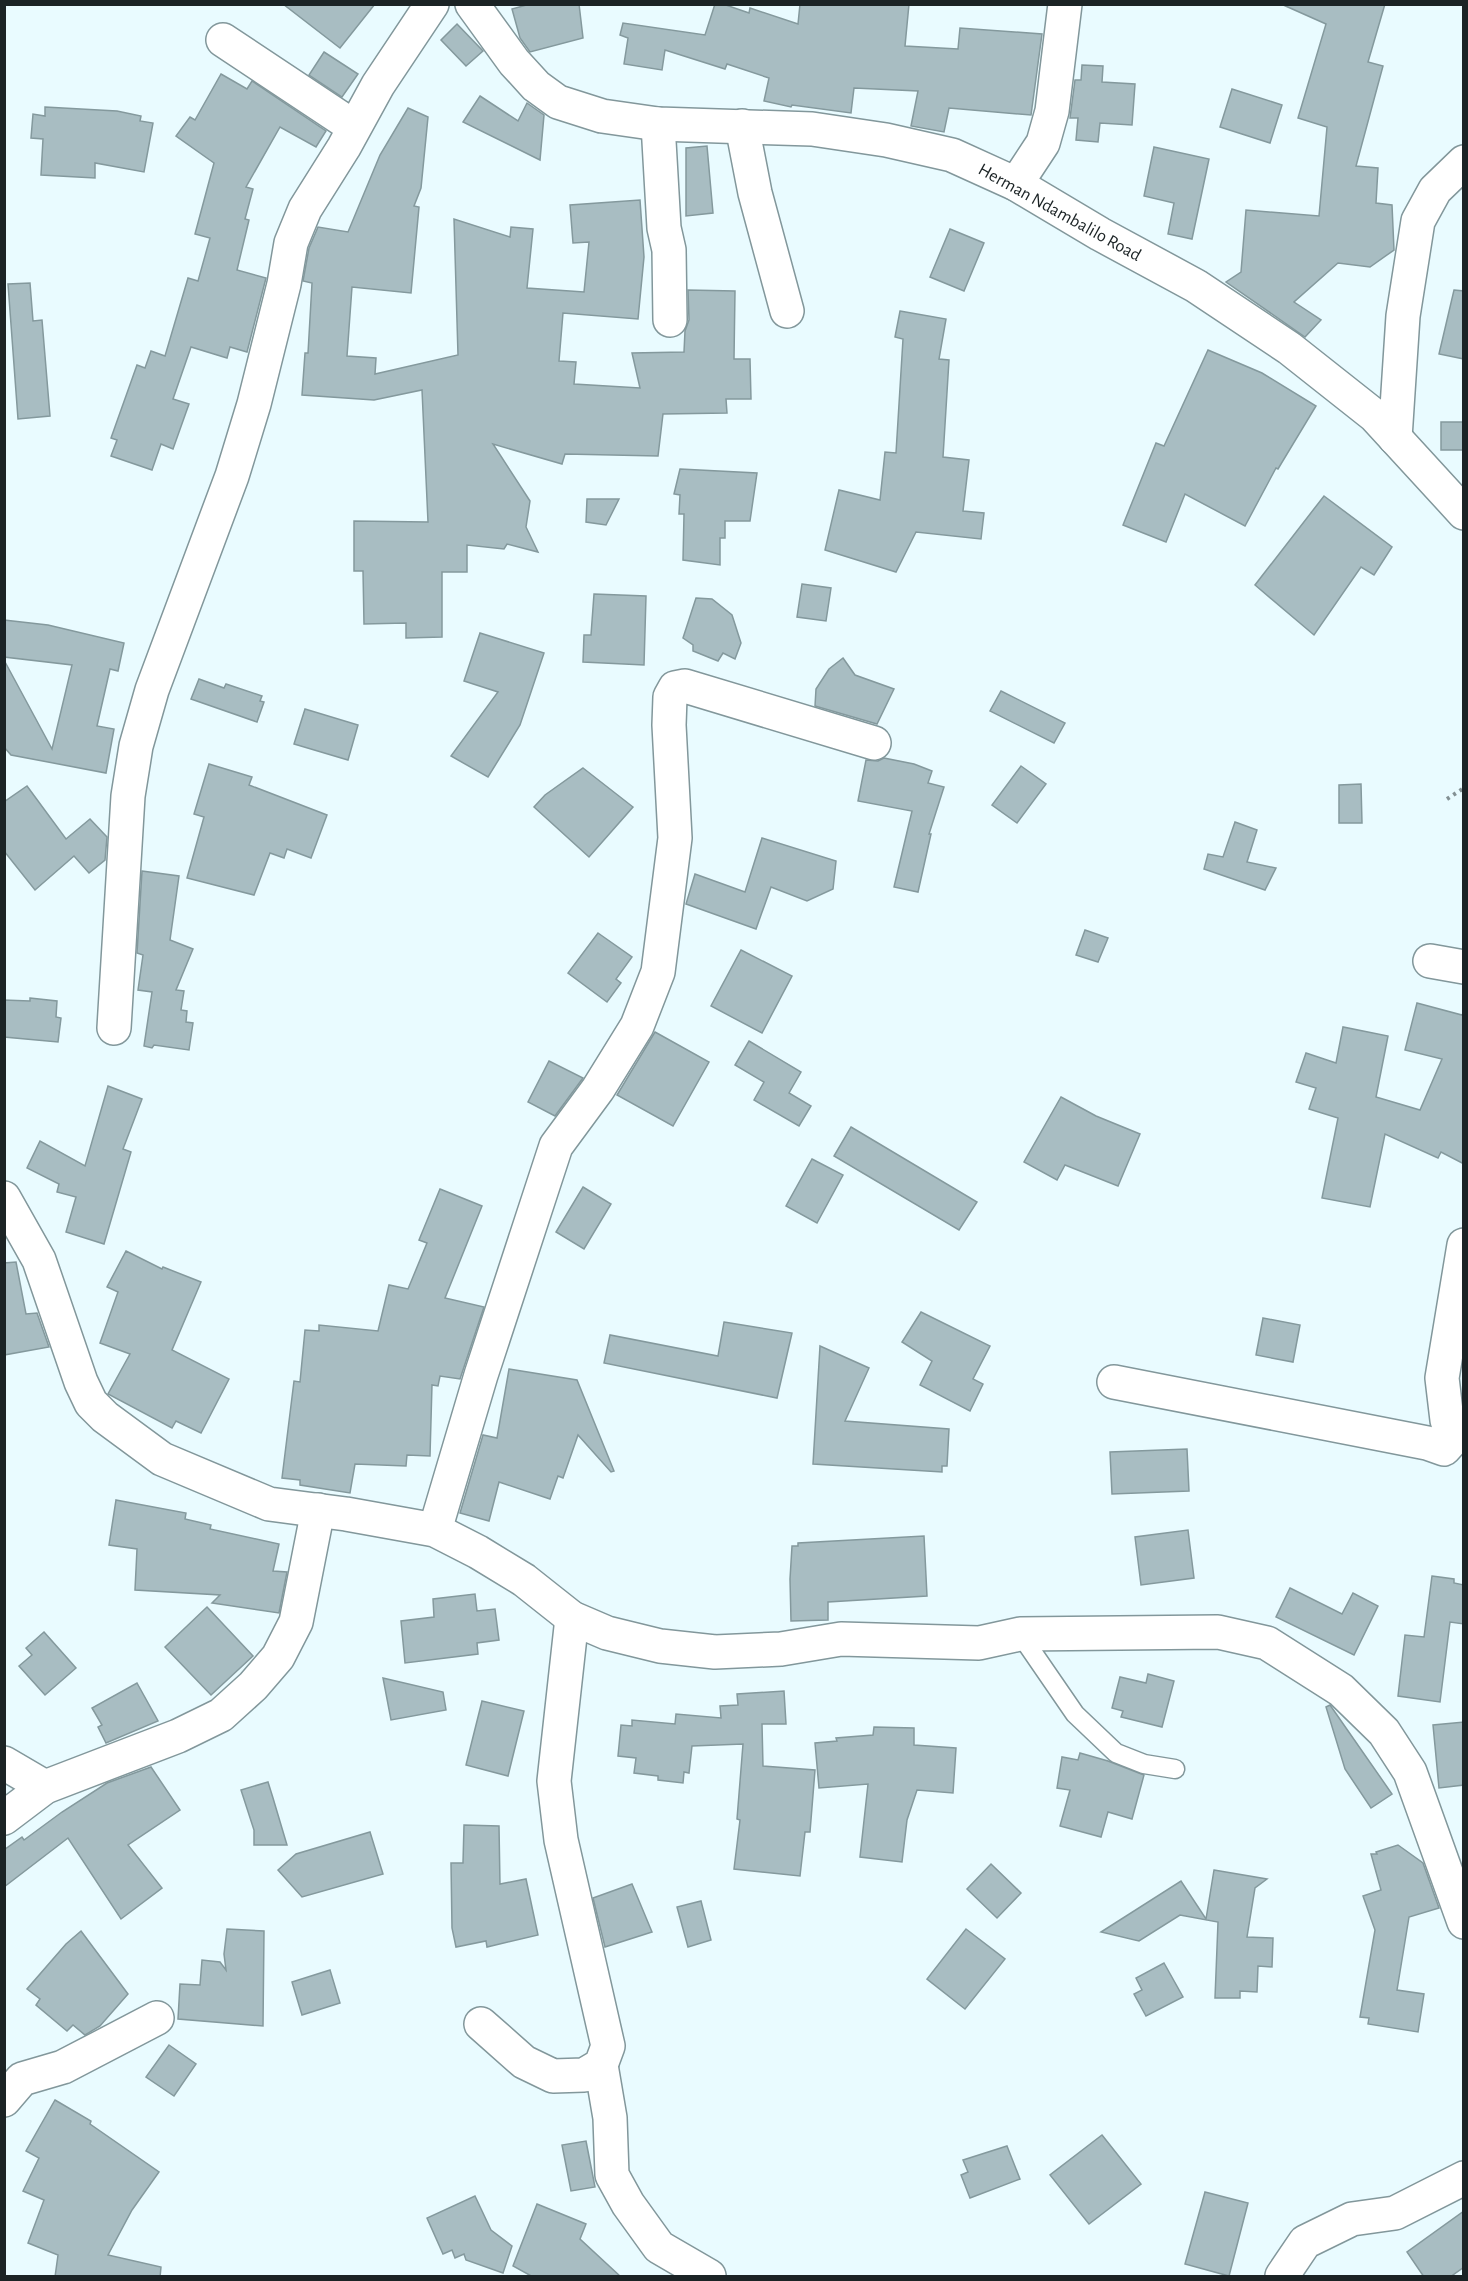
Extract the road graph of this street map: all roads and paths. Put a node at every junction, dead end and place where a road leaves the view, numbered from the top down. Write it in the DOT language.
graph roads {
  1 [pos="432,4"];
  2 [pos="472,4"];
  3 [pos="1065,4"];
  4 [pos="223,40"];
  5 [pos="658,124"];
  6 [pos="742,126"];
  7 [pos="354,127"];
  8 [pos="1464,162"];
  9 [pos="1016,184"];
  10 [pos="788,311"];
  11 [pos="670,320"];
  12 [pos="1395,438"];
  13 [pos="1464,513"];
  14 [pos="874,743"];
  15 [pos="1464,788"];
  16 [pos="1447,799"];
  17 [pos="1430,961"];
  18 [pos="1464,967"];
  19 [pos="114,1028"];
  20 [pos="4,1198"];
  21 [pos="1464,1245"];
  22 [pos="1114,1382"];
  23 [pos="318,1510"];
  24 [pos="435,1530"];
  25 [pos="572,1618"];
  26 [pos="1020,1634"];
  27 [pos="4,1763"];
  28 [pos="1175,1769"];
  29 [pos="45,1787"];
  30 [pos="4,1818"];
  31 [pos="1464,1922"];
  32 [pos="157,2018"];
  33 [pos="481,2024"];
  34 [pos="602,2065"];
  35 [pos="4,2100"];
  36 [pos="1464,2178"];
  37 [pos="709,2277"];
  38 [pos="1282,2277"];
  1 -- 7 [label="street"];
  2 -- 5 [label="street, Herman Ndambalilo Road"];
  3 -- 9 [label="street"];
  4 -- 7 [label="street"];
  5 -- 6 [label="street, Herman Ndambalilo Road"];
  5 -- 11 [label="street"];
  6 -- 9 [label="street, Herman Ndambalilo Road"];
  6 -- 10 [label="street"];
  7 -- 19 [label="street"];
  8 -- 12 [label="street"];
  9 -- 12 [label="street, Herman Ndambalilo Road"];
  12 -- 13 [label="street, Herman Ndambalilo Road"];
  14 -- 24 [label="street"];
  15 -- 16 [label="path"];
  17 -- 18 [label="street"];
  20 -- 23 [label="street"];
  21 -- 22 [label="street"];
  23 -- 24 [label="street"];
  23 -- 29 [label="street"];
  24 -- 25 [label="street"];
  25 -- 26 [label="street"];
  25 -- 34 [label="street"];
  26 -- 28 [label="lane"];
  26 -- 31 [label="street"];
  27 -- 29 [label="street"];
  29 -- 30 [label="street"];
  32 -- 35 [label="street"];
  33 -- 34 [label="street"];
  34 -- 37 [label="street"];
  36 -- 38 [label="street"];
}
